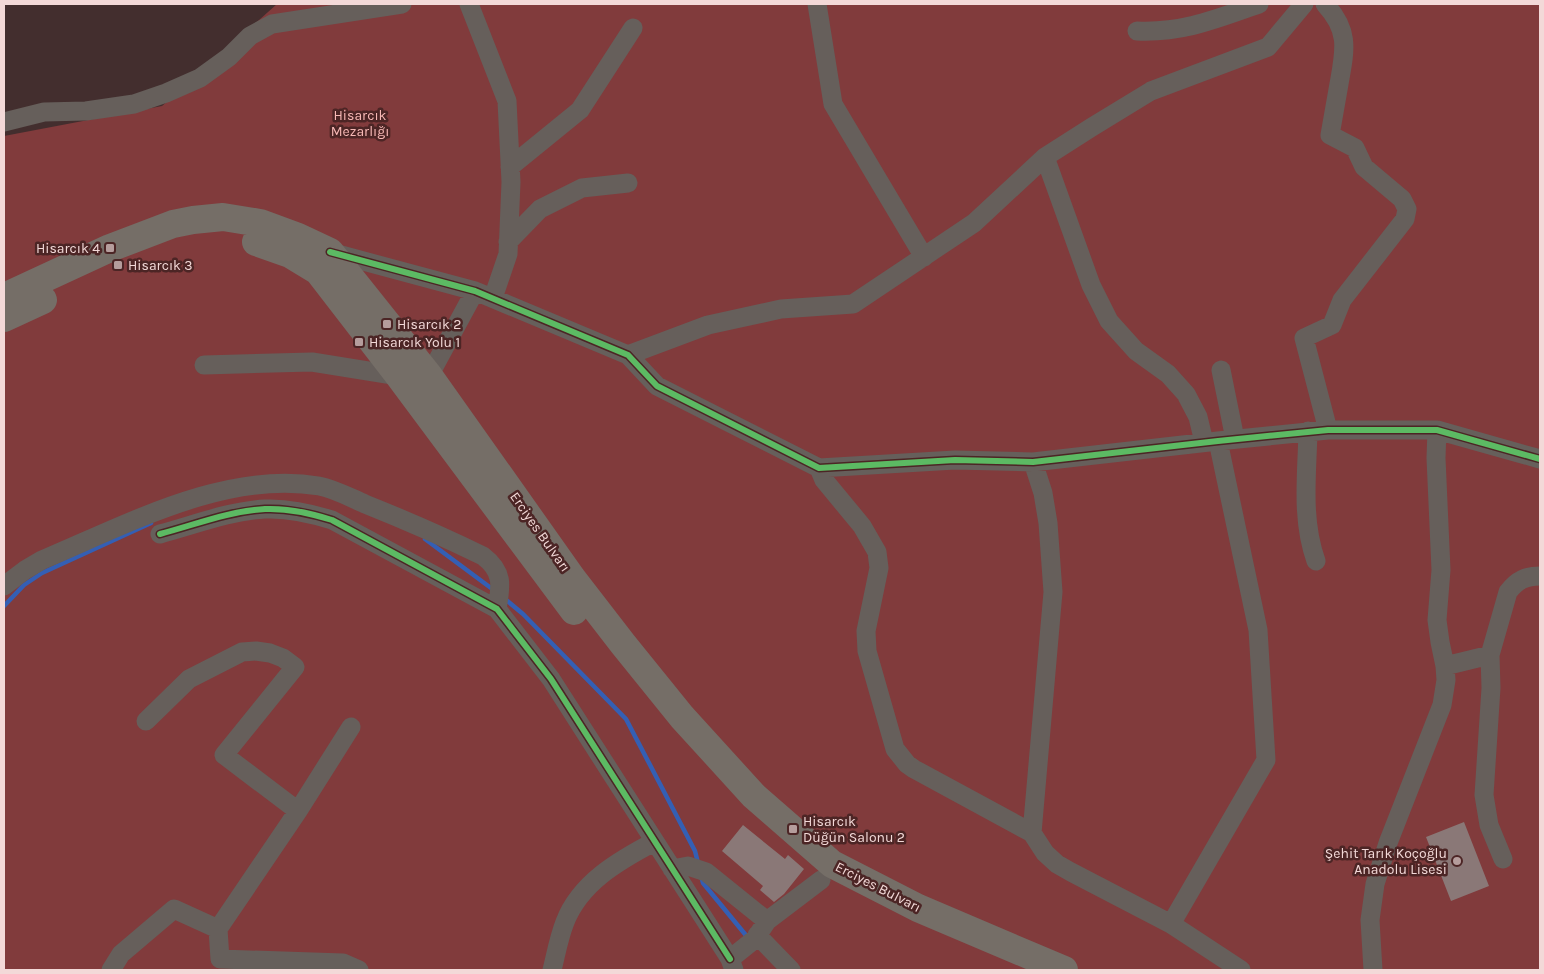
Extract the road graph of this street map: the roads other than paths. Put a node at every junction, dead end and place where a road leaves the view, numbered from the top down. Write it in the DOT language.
graph roads {
  1 [pos="402,4"];
  2 [pos="469,4"];
  3 [pos="817,4"];
  4 [pos="1259,4"];
  5 [pos="1304,4"];
  6 [pos="1325,4"];
  7 [pos="633,28"];
  8 [pos="1137,31"];
  9 [pos="4,122"];
  10 [pos="1045,157"];
  11 [pos="510,166"];
  12 [pos="628,183"];
  13 [pos="508,242"];
  14 [pos="330,252"];
  15 [pos="924,257"];
  16 [pos="476,291"];
  17 [pos="4,297"];
  18 [pos="493,298"];
  19 [pos="4,318"];
  20 [pos="628,355"];
  21 [pos="204,365"];
  22 [pos="1221,370"];
  23 [pos="399,376"];
  24 [pos="429,376"];
  25 [pos="1328,430"];
  26 [pos="1437,430"];
  27 [pos="1308,431"];
  28 [pos="1219,440"];
  29 [pos="1540,459"];
  30 [pos="1033,462"];
  31 [pos="819,468"];
  32 [pos="160,534"];
  33 [pos="1316,562"];
  34 [pos="1540,576"];
  35 [pos="4,586"];
  36 [pos="499,600"];
  37 [pos="1490,655"];
  38 [pos="1445,666"];
  39 [pos="146,721"];
  40 [pos="351,727"];
  41 [pos="298,810"];
  42 [pos="1032,834"];
  43 [pos="654,842"];
  44 [pos="1503,860"];
  45 [pos="672,869"];
  46 [pos="821,880"];
  47 [pos="1171,924"];
  48 [pos="218,929"];
  49 [pos="747,946"];
  50 [pos="111,970"];
  51 [pos="359,970"];
  52 [pos="552,970"];
  53 [pos="791,970"];
  54 [pos="1013,970"];
  55 [pos="1064,970"];
  56 [pos="1241,970"];
  57 [pos="1374,970"];
  1 -- 9 [label="street"];
  2 -- 11 [label="street"];
  3 -- 15 [label="street"];
  4 -- 8 [label="street"];
  5 -- 10 [label="street"];
  6 -- 25 [label="street"];
  7 -- 11 [label="street"];
  10 -- 15 [label="street"];
  10 -- 28 [label="street"];
  11 -- 13 [label="street"];
  12 -- 13 [label="street"];
  13 -- 18 [label="street"];
  14 -- 16 [label="street"];
  14 -- 17 [label="highway, Erciyes Bulvarı"];
  14 -- 24 [label="highway, Erciyes Bulvarı"];
  15 -- 20 [label="street"];
  16 -- 18 [label="street"];
  16 -- 24 [label="street"];
  18 -- 20 [label="street"];
  19 -- 23 [label="highway, Erciyes Bulvarı"];
  20 -- 31 [label="street"];
  21 -- 23 [label="street"];
  22 -- 28 [label="street"];
  23 -- 46 [label="highway, Erciyes Bulvarı"];
  24 -- 55 [label="highway, Erciyes Bulvarı"];
  25 -- 26 [label="street"];
  25 -- 27 [label="street"];
  26 -- 29 [label="street"];
  26 -- 38 [label="street"];
  27 -- 28 [label="street"];
  27 -- 33 [label="street"];
  28 -- 30 [label="street"];
  28 -- 47 [label="street"];
  30 -- 31 [label="street"];
  30 -- 42 [label="street"];
  31 -- 42 [label="street"];
  32 -- 36 [label="street"];
  34 -- 37 [label="street"];
  35 -- 36 [label="street"];
  36 -- 43 [label="street"];
  37 -- 38 [label="street"];
  37 -- 44 [label="street"];
  38 -- 57 [label="street"];
  39 -- 41 [label="street"];
  40 -- 41 [label="street"];
  41 -- 48 [label="street"];
  42 -- 47 [label="street"];
  43 -- 45 [label="street"];
  43 -- 52 [label="street"];
  45 -- 49 [label="street"];
  45 -- 49 [label="street"];
  46 -- 49 [label="street"];
  46 -- 54 [label="highway, Erciyes Bulvarı"];
  47 -- 56 [label="street"];
  48 -- 50 [label="street"];
  48 -- 51 [label="street"];
  49 -- 53 [label="street"];
}
